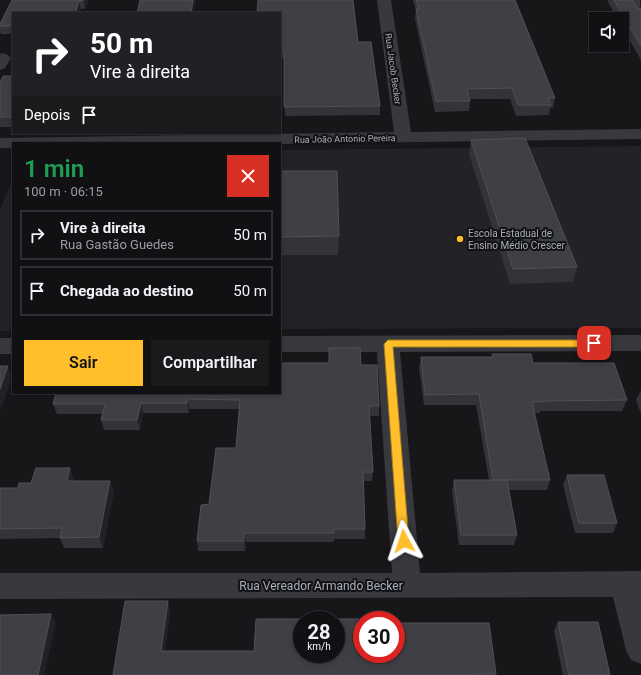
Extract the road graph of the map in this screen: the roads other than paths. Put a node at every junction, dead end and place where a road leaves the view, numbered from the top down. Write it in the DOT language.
graph roads {
  1 [pos="384,0"];
  2 [pos="633,0"];
  3 [pos="641,14"];
  4 [pos="641,134"];
  5 [pos="403,138"];
  6 [pos="81,142"];
  7 [pos="0,143"];
  8 [pos="12,143"];
  9 [pos="641,343"];
  10 [pos="281,344"];
  11 [pos="388,344"];
  12 [pos="0,346"];
  13 [pos="12,346"];
  14 [pos="632,584"];
  15 [pos="0,586"];
  16 [pos="408,586"];
  17 [pos="641,650"];
  1 -- 5 [label="street, Rua Jacob Becker"];
  2 -- 3 [label="street"];
  4 -- 5 [label="street, Rua João Antonio Pereira"];
  5 -- 6 [label="street, Rua João Antonio Pereira"];
  7 -- 8 [label="street, Rua João Antonio Pereira"];
  9 -- 11 [label="street"];
  10 -- 11 [label="street"];
  11 -- 16 [label="street"];
  12 -- 13 [label="street"];
  14 -- 16 [label="street, Rua Vereador Armando Becker"];
  14 -- 17 [label="street"];
  15 -- 16 [label="street, Rua Vereador Armando Becker"];
}
